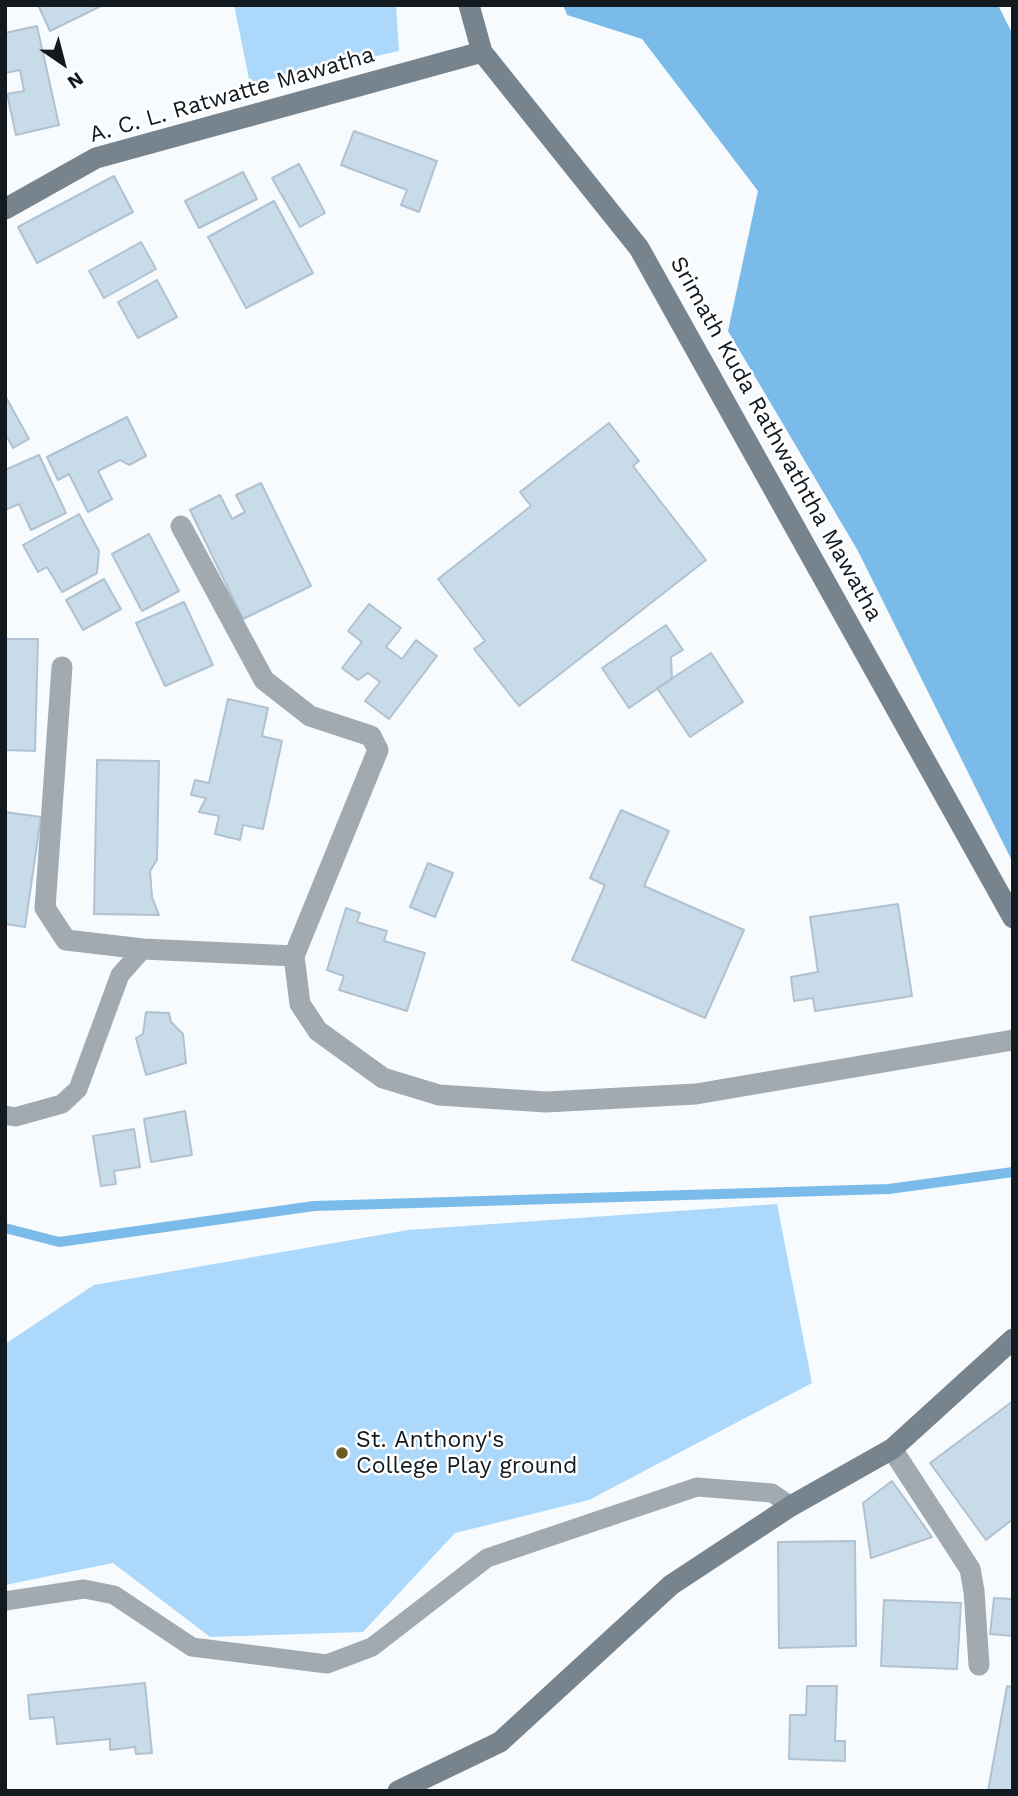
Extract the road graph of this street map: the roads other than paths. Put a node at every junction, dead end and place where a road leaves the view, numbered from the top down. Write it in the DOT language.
graph roads {
  1 [pos="468,5"];
  2 [pos="482,52"];
  3 [pos="5,209"];
  4 [pos="181,526"];
  5 [pos="61,667"];
  6 [pos="1013,918"];
  7 [pos="143,949"];
  8 [pos="293,956"];
  9 [pos="1013,1040"];
  10 [pos="5,1115"];
  11 [pos="1013,1339"];
  12 [pos="892,1449"];
  13 [pos="791,1506"];
  14 [pos="5,1601"];
  15 [pos="979,1665"];
  16 [pos="398,1791"];
  1 -- 2 [label="street, Srimath Kuda Rathwaththa Mawatha"];
  2 -- 3 [label="street, A. C. L. Ratwatte Mawatha"];
  2 -- 6 [label="street, Srimath Kuda Rathwaththa Mawatha"];
  4 -- 8 [label="street"];
  5 -- 7 [label="street"];
  7 -- 8 [label="street"];
  7 -- 10 [label="lane"];
  8 -- 9 [label="street"];
  11 -- 12 [label="street"];
  12 -- 13 [label="street"];
  12 -- 15 [label="street"];
  13 -- 14 [label="lane"];
  13 -- 16 [label="street"];
}
